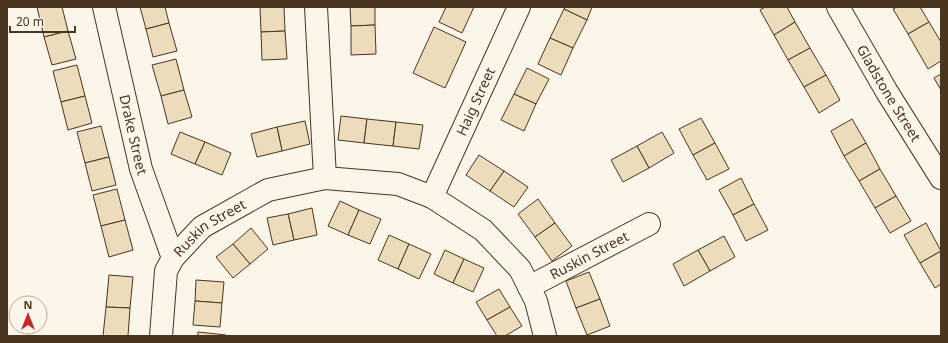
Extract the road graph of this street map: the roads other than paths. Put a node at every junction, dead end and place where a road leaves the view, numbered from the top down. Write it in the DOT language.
graph roads {
  1 [pos="104,7"];
  2 [pos="316,7"];
  3 [pos="520,7"];
  4 [pos="838,7"];
  5 [pos="325,178"];
  6 [pos="941,178"];
  7 [pos="432,197"];
  8 [pos="649,224"];
  9 [pos="173,258"];
  10 [pos="529,287"];
  11 [pos="161,336"];
  12 [pos="545,336"];
  1 -- 9 [label="street, Drake Street"];
  2 -- 5 [label="street"];
  3 -- 7 [label="street, Haig Street"];
  4 -- 6 [label="street, Gladstone Street"];
  5 -- 7 [label="street, Ruskin Street"];
  5 -- 9 [label="street, Ruskin Street"];
  7 -- 10 [label="street, Ruskin Street"];
  8 -- 10 [label="street, Ruskin Street"];
  9 -- 11 [label="street, Ruskin Street"];
  10 -- 12 [label="street, Ruskin Street"];
}
